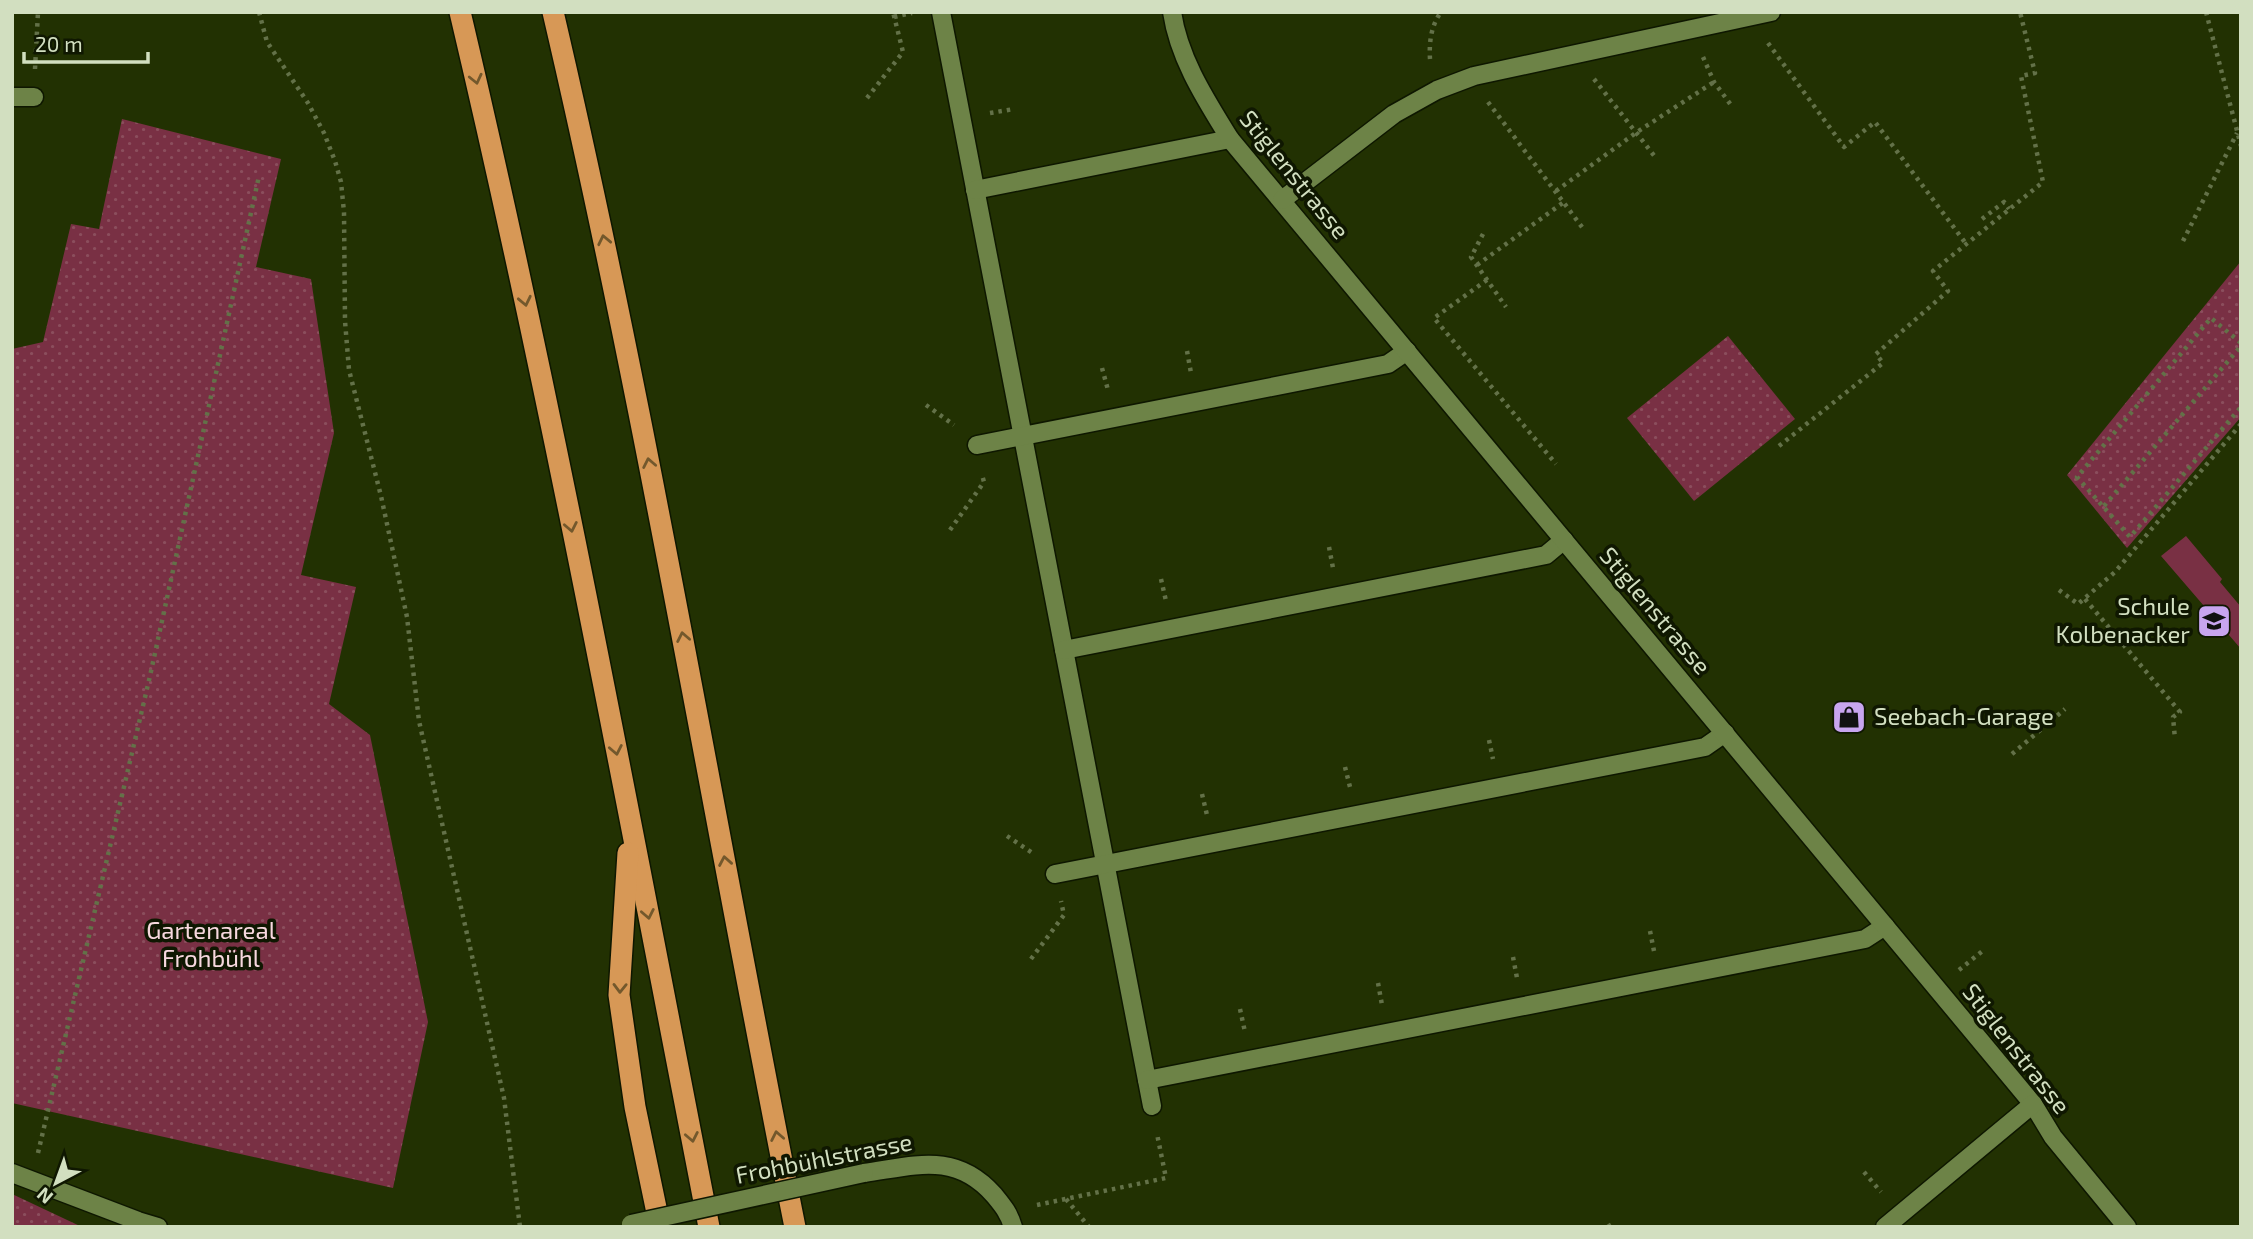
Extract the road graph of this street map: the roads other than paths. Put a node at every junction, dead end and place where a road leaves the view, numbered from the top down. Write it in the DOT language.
graph roads {
  1 [pos="460,12"];
  2 [pos="553,12"];
  3 [pos="941,12"];
  4 [pos="1171,12"];
  5 [pos="1771,12"];
  6 [pos="12,97"];
  7 [pos="34,97"];
  8 [pos="1230,139"];
  9 [pos="975,190"];
  10 [pos="1282,200"];
  11 [pos="1407,351"];
  12 [pos="1023,436"];
  13 [pos="977,445"];
  14 [pos="1564,540"];
  15 [pos="1064,650"];
  16 [pos="1725,733"];
  17 [pos="630,822"];
  18 [pos="1107,865"];
  19 [pos="1055,874"];
  20 [pos="1885,926"];
  21 [pos="1147,1080"];
  22 [pos="2033,1104"];
  23 [pos="1152,1106"];
  24 [pos="12,1173"];
  25 [pos="1011,1219"];
  26 [pos="625,1225"];
  27 [pos="158,1227"];
  28 [pos="660,1227"];
  29 [pos="709,1227"];
  30 [pos="794,1227"];
  31 [pos="1885,1227"];
  32 [pos="2127,1227"];
  1 -- 17 [label="highway, one-way"];
  30 -- 2 [label="highway, one-way"];
  3 -- 9 [label="street"];
  4 -- 8 [label="street, Stiglenstrasse"];
  5 -- 10 [label="street"];
  6 -- 7 [label="street"];
  8 -- 9 [label="street"];
  8 -- 10 [label="street, Stiglenstrasse"];
  9 -- 12 [label="street"];
  10 -- 11 [label="street, Stiglenstrasse"];
  11 -- 12 [label="street"];
  11 -- 14 [label="street, Stiglenstrasse"];
  12 -- 13 [label="street"];
  12 -- 15 [label="street"];
  14 -- 15 [label="street"];
  14 -- 16 [label="street, Stiglenstrasse"];
  15 -- 18 [label="street"];
  16 -- 18 [label="street"];
  16 -- 20 [label="street, Stiglenstrasse"];
  17 -- 28 [label="highway, one-way"];
  17 -- 29 [label="highway, one-way"];
  18 -- 19 [label="street"];
  18 -- 21 [label="street"];
  20 -- 21 [label="street"];
  20 -- 22 [label="street, Stiglenstrasse"];
  21 -- 23 [label="street"];
  22 -- 31 [label="street"];
  22 -- 32 [label="street, Stiglenstrasse"];
  24 -- 27 [label="street"];
  25 -- 26 [label="street, Frohbühlstrasse, bridge"];
}
